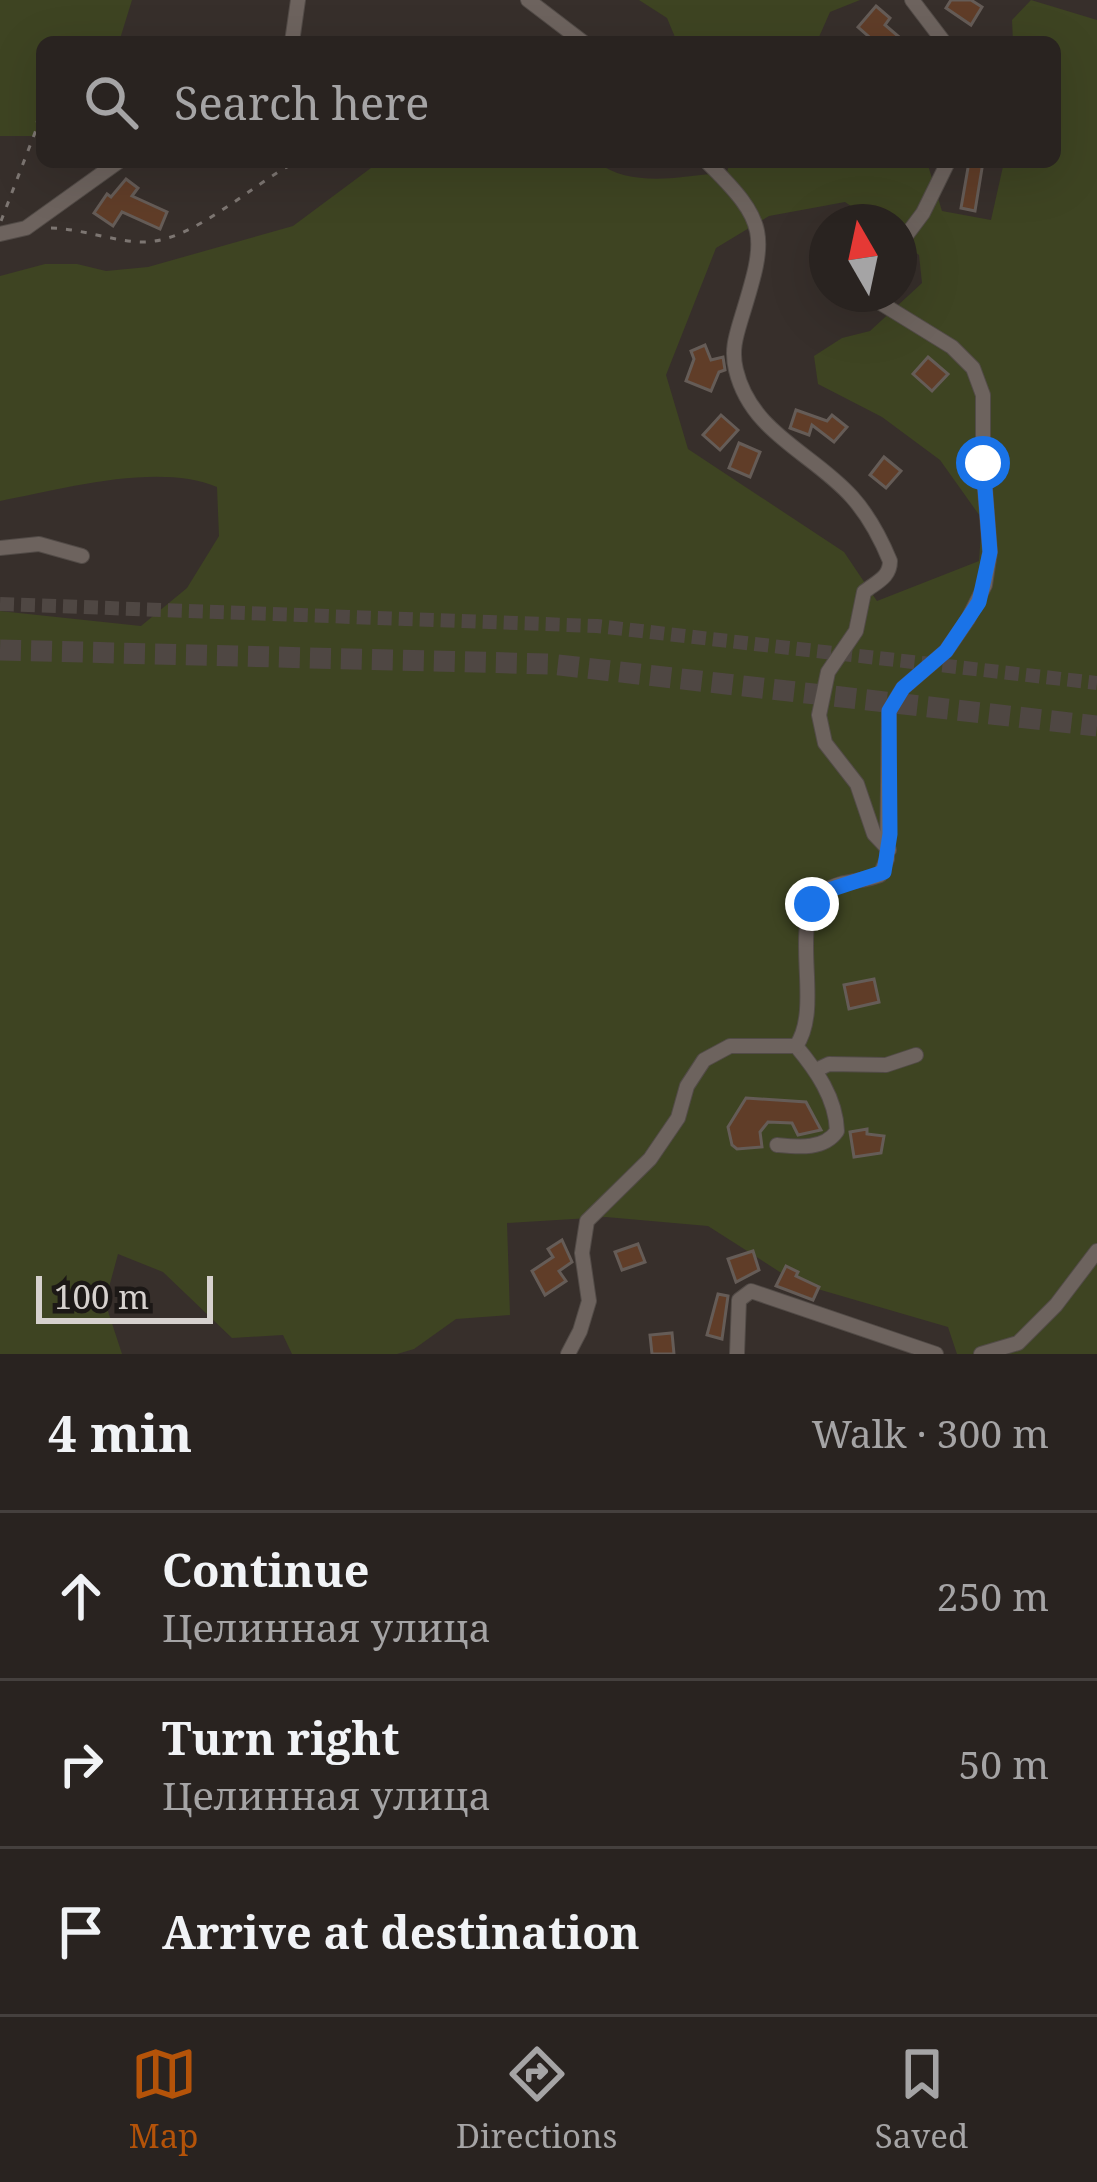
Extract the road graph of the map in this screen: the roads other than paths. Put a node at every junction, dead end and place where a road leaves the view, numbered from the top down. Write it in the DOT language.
graph roads {
  1 [pos="298,0"];
  2 [pos="528,0"];
  3 [pos="912,0"];
  4 [pos="293,36"];
  5 [pos="575,36"];
  6 [pos="939,36"];
  7 [pos="110,168"];
  8 [pos="712,168"];
  9 [pos="945,168"];
  10 [pos="917,220"];
  11 [pos="0,234"];
  12 [pos="896,312"];
  13 [pos="0,548"];
  14 [pos="82,556"];
  15 [pos="889,850"];
  16 [pos="796,1046"];
  17 [pos="916,1055"];
  18 [pos="816,1070"];
  19 [pos="777,1145"];
  20 [pos="1097,1251"];
  21 [pos="568,1354"];
  22 [pos="736,1354"];
  23 [pos="935,1354"];
  24 [pos="982,1354"];
  1 -- 4 [label="street"];
  2 -- 5 [label="street"];
  3 -- 6 [label="street"];
  7 -- 11 [label="street"];
  8 -- 15 [label="street"];
  9 -- 10 [label="street"];
  12 -- 15 [label="street"];
  13 -- 14 [label="street"];
  15 -- 16 [label="street"];
  16 -- 18 [label="street"];
  16 -- 21 [label="street"];
  17 -- 18 [label="street"];
  18 -- 19 [label="street"];
  20 -- 24 [label="street"];
  22 -- 23 [label="street"];
}
